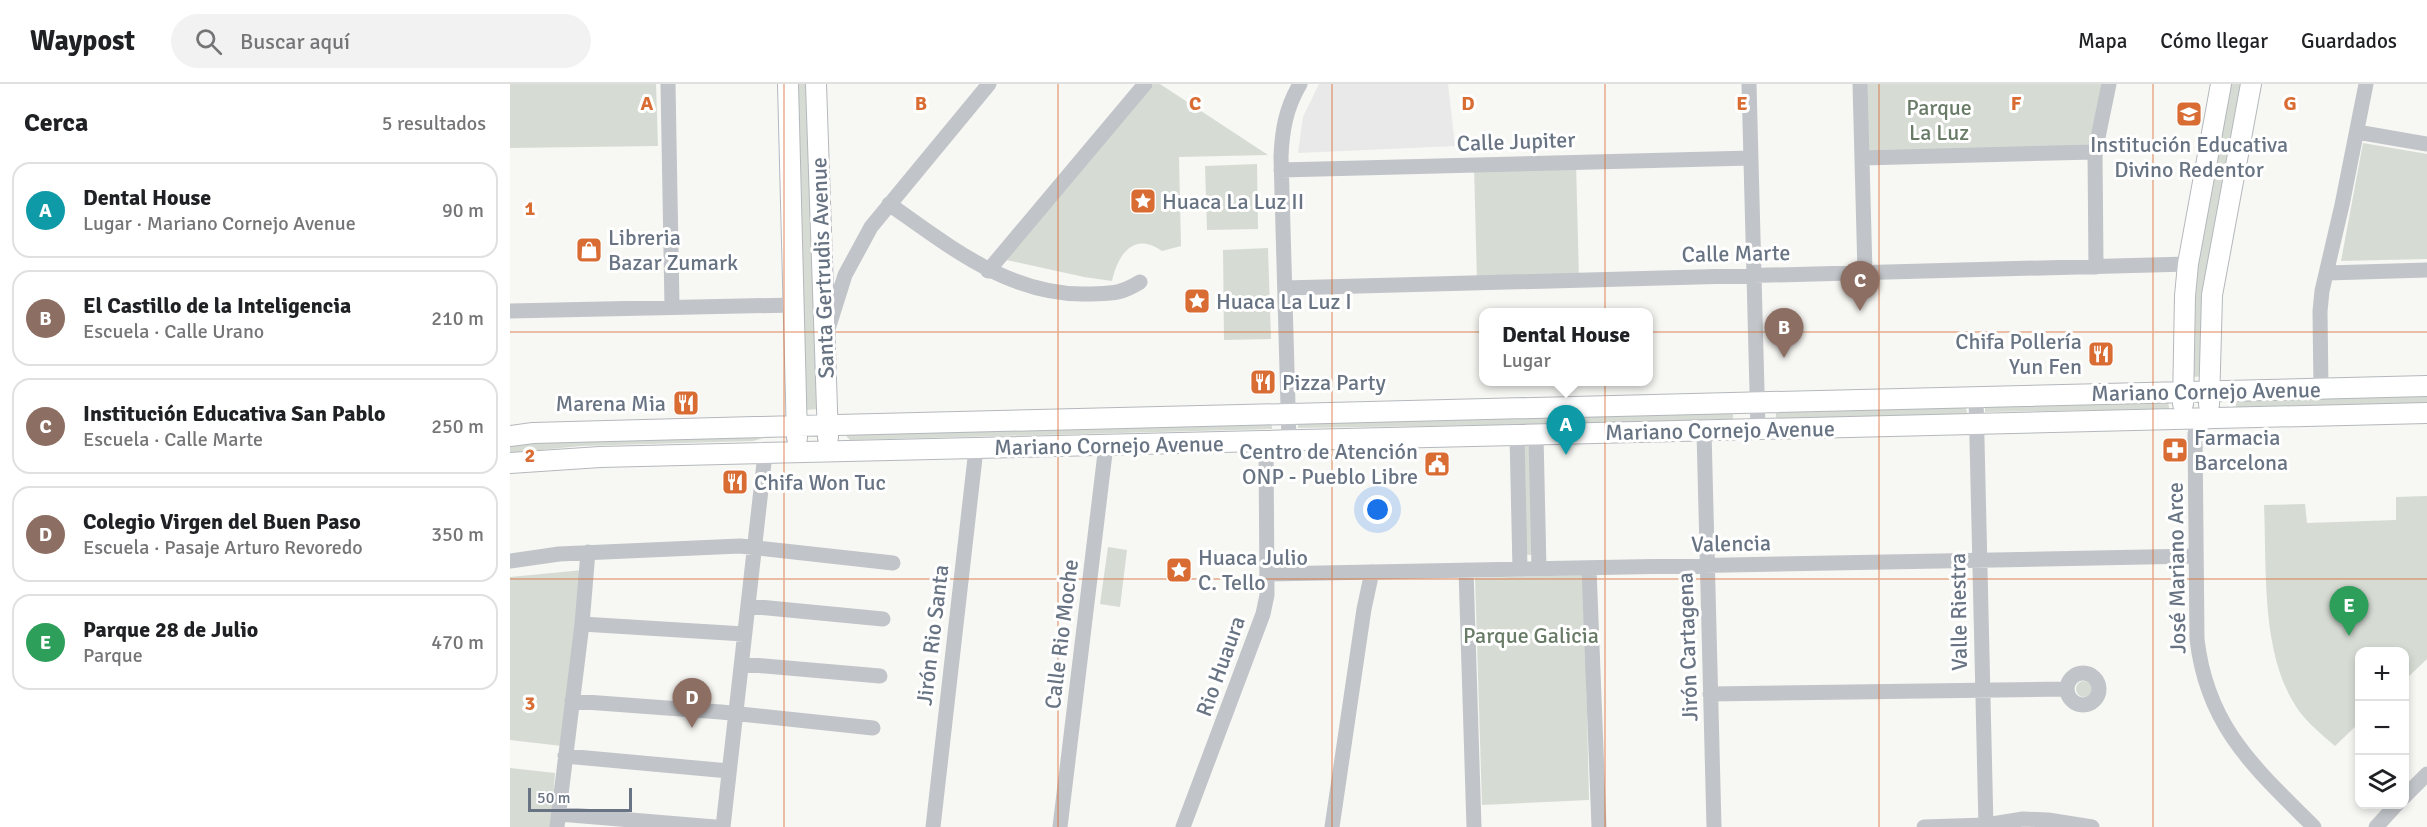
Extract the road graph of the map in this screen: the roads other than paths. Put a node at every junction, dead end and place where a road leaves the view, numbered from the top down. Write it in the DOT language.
graph roads {
  1 [pos="668,84"];
  2 [pos="788,84"];
  3 [pos="816,84"];
  4 [pos="989,84"];
  5 [pos="1145,84"];
  6 [pos="1300,84"];
  7 [pos="1749,84"];
  8 [pos="1860,84"];
  9 [pos="2109,84"];
  10 [pos="2221,84"];
  11 [pos="2252,84"];
  12 [pos="2366,84"];
  13 [pos="2357,132"];
  14 [pos="2427,144"];
  15 [pos="2095,152"];
  16 [pos="1751,158"];
  17 [pos="1862,158"];
  18 [pos="1281,170"];
  19 [pos="889,204"];
  20 [pos="2188,264"];
  21 [pos="2096,267"];
  22 [pos="2427,270"];
  23 [pos="988,271"];
  24 [pos="1865,273"];
  25 [pos="2327,273"];
  26 [pos="1754,276"];
  27 [pos="1140,282"];
  28 [pos="1285,288"];
  29 [pos="793,305"];
  30 [pos="672,306"];
  31 [pos="510,311"];
  32 [pos="825,340"];
  33 [pos="2427,386"];
  34 [pos="2321,388"];
  35 [pos="2210,391"];
  36 [pos="2183,392"];
  37 [pos="1976,397"];
  38 [pos="1757,403"];
  39 [pos="2427,412"];
  40 [pos="1288,414"];
  41 [pos="2209,418"];
  42 [pos="1977,424"];
  43 [pos="828,425"];
  44 [pos="796,426"];
  45 [pos="2189,426"];
  46 [pos="1758,429"];
  47 [pos="1704,431"];
  48 [pos="1527,435"];
  49 [pos="510,436"];
  50 [pos="1266,441"];
  51 [pos="1288,441"];
  52 [pos="1106,445"];
  53 [pos="976,448"];
  54 [pos="829,452"];
  55 [pos="797,453"];
  56 [pos="765,454"];
  57 [pos="510,463"];
  58 [pos="754,548"];
  59 [pos="588,552"];
  60 [pos="2196,556"];
  61 [pos="510,561"];
  62 [pos="1979,561"];
  63 [pos="892,563"];
  64 [pos="1707,566"];
  65 [pos="1589,568"];
  66 [pos="1520,569"];
  67 [pos="1539,569"];
  68 [pos="1466,570"];
  69 [pos="1372,572"];
  70 [pos="1267,574"];
  71 [pos="748,606"];
  72 [pos="883,619"];
  73 [pos="582,624"];
  74 [pos="744,634"];
  75 [pos="742,664"];
  76 [pos="880,676"];
  77 [pos="2067,689"];
  78 [pos="1982,691"];
  79 [pos="1710,694"];
  80 [pos="572,701"];
  81 [pos="736,714"];
  82 [pos="873,728"];
  83 [pos="565,756"];
  84 [pos="729,771"];
  85 [pos="2427,774"];
  86 [pos="2409,792"];
  87 [pos="2392,809"];
  88 [pos="558,820"];
  89 [pos="1986,826"];
  90 [pos="715,827"];
  91 [pos="723,827"];
  92 [pos="933,827"];
  93 [pos="1060,827"];
  94 [pos="1183,827"];
  95 [pos="1332,827"];
  96 [pos="1474,827"];
  97 [pos="1599,827"];
  98 [pos="1714,827"];
  99 [pos="1924,827"];
  100 [pos="2092,827"];
  101 [pos="2314,827"];
  102 [pos="2376,827"];
  1 -- 30 [label="street"];
  2 -- 29 [label="main road, Santa Gertrudis Avenue"];
  3 -- 32 [label="main road, Santa Gertrudis Avenue"];
  4 -- 19 [label="street"];
  5 -- 23 [label="street"];
  6 -- 18 [label="street"];
  7 -- 16 [label="street"];
  8 -- 17 [label="street"];
  9 -- 15 [label="street"];
  10 -- 20 [label="main road"];
  11 -- 35 [label="main road"];
  12 -- 13 [label="street"];
  13 -- 14 [label="street"];
  13 -- 25 [label="street"];
  15 -- 17 [label="street"];
  15 -- 21 [label="street"];
  16 -- 18 [label="street, Calle Jupiter"];
  16 -- 26 [label="street"];
  17 -- 24 [label="street"];
  18 -- 28 [label="street"];
  19 -- 23 [label="street"];
  19 -- 32 [label="street"];
  20 -- 21 [label="street, Calle Marte"];
  20 -- 36 [label="main road"];
  21 -- 24 [label="street, Calle Marte"];
  22 -- 25 [label="street"];
  23 -- 27 [label="street"];
  24 -- 26 [label="street, Calle Marte"];
  25 -- 34 [label="street"];
  26 -- 28 [label="street, Calle Marte"];
  26 -- 38 [label="street"];
  28 -- 40 [label="street"];
  29 -- 30 [label="street"];
  29 -- 44 [label="main road, Santa Gertrudis Avenue"];
  30 -- 31 [label="street"];
  32 -- 43 [label="main road, Santa Gertrudis Avenue"];
  33 -- 34 [label="main road, Mariano Cornejo Avenue"];
  34 -- 35 [label="main road, Mariano Cornejo Avenue"];
  35 -- 36 [label="main road, Mariano Cornejo Avenue"];
  35 -- 41 [label="main road"];
  36 -- 37 [label="main road, Mariano Cornejo Avenue"];
  36 -- 45 [label="main road"];
  37 -- 38 [label="main road, Mariano Cornejo Avenue"];
  37 -- 42 [label="street, Valle Riestra"];
  38 -- 40 [label="main road, Mariano Cornejo Avenue"];
  38 -- 46 [label="street"];
  39 -- 41 [label="main road, Mariano Cornejo Avenue"];
  40 -- 43 [label="main road, Mariano Cornejo Avenue"];
  40 -- 51 [label="street"];
  41 -- 45 [label="main road, Mariano Cornejo Avenue"];
  42 -- 45 [label="main road, Mariano Cornejo Avenue"];
  42 -- 46 [label="main road, Mariano Cornejo Avenue"];
  42 -- 62 [label="street, Valle Riestra"];
  43 -- 44 [label="main road, Mariano Cornejo Avenue"];
  43 -- 54 [label="main road, Santa Gertrudis Avenue"];
  44 -- 49 [label="main road, Mariano Cornejo Avenue"];
  44 -- 55 [label="main road, Santa Gertrudis Avenue"];
  45 -- 60 [label="street, José Mariano Arce"];
  46 -- 47 [label="main road, Mariano Cornejo Avenue"];
  47 -- 48 [label="main road, Mariano Cornejo Avenue"];
  47 -- 64 [label="street, Jirón Cartagena"];
  48 -- 51 [label="main road, Mariano Cornejo Avenue"];
  48 -- 66 [label="street"];
  48 -- 67 [label="street"];
  50 -- 51 [label="main road, Mariano Cornejo Avenue"];
  50 -- 52 [label="main road, Mariano Cornejo Avenue"];
  50 -- 70 [label="street, Rio Huaura"];
  52 -- 53 [label="main road, Mariano Cornejo Avenue"];
  52 -- 93 [label="street, Calle Rio Moche"];
  53 -- 54 [label="main road, Mariano Cornejo Avenue"];
  53 -- 92 [label="street, Jirón Rio Santa"];
  54 -- 55 [label="main road, Mariano Cornejo Avenue"];
  55 -- 56 [label="main road, Mariano Cornejo Avenue"];
  56 -- 57 [label="main road, Mariano Cornejo Avenue"];
  56 -- 58 [label="street"];
  58 -- 59 [label="street"];
  58 -- 63 [label="street"];
  58 -- 71 [label="street"];
  59 -- 61 [label="street"];
  59 -- 73 [label="street"];
  60 -- 62 [label="street, Valencia"];
  60 -- 101 [label="street, José Mariano Arce"];
  62 -- 64 [label="street, Valencia"];
  62 -- 78 [label="street, Valle Riestra"];
  64 -- 65 [label="street, Valencia"];
  64 -- 79 [label="street, Jirón Cartagena"];
  65 -- 67 [label="street, Valencia"];
  65 -- 97 [label="street"];
  66 -- 67 [label="street, Valencia"];
  66 -- 68 [label="street, Valencia"];
  68 -- 69 [label="street, Valencia"];
  68 -- 96 [label="street"];
  69 -- 70 [label="street, Valencia"];
  69 -- 95 [label="street"];
  70 -- 94 [label="street, Rio Huaura"];
  71 -- 72 [label="street"];
  71 -- 74 [label="street"];
  73 -- 74 [label="street"];
  73 -- 80 [label="street"];
  74 -- 75 [label="street"];
  75 -- 76 [label="street"];
  75 -- 81 [label="street"];
  77 -- 78 [label="street"];
  78 -- 79 [label="street"];
  78 -- 89 [label="street, Valle Riestra"];
  79 -- 98 [label="street, Jirón Cartagena"];
  80 -- 81 [label="street"];
  80 -- 83 [label="street"];
  81 -- 82 [label="street"];
  81 -- 84 [label="street"];
  83 -- 84 [label="street"];
  83 -- 88 [label="street"];
  84 -- 91 [label="street"];
  85 -- 86 [label="street"];
  87 -- 102 [label="street"];
  88 -- 90 [label="street"];
  89 -- 99 [label="street"];
  89 -- 100 [label="street"];
}
